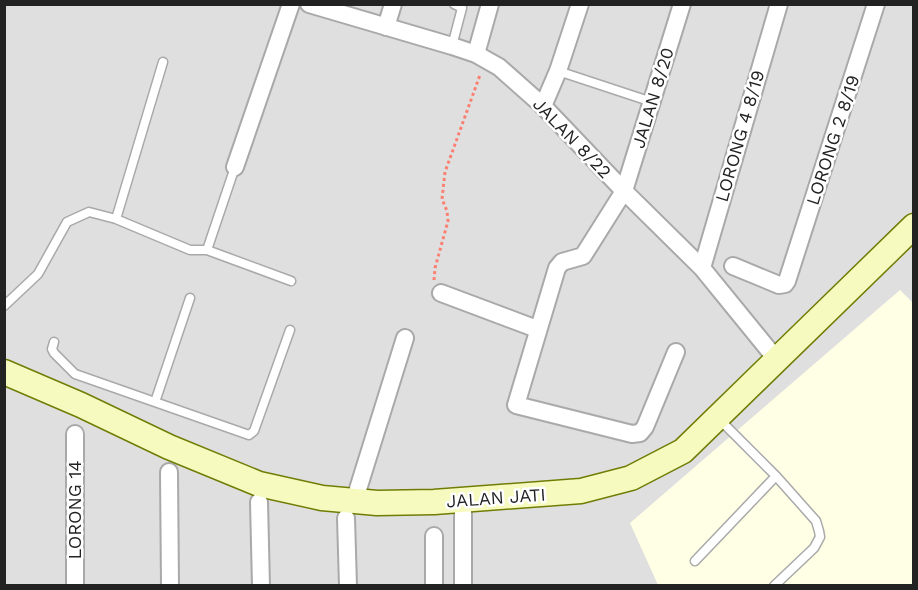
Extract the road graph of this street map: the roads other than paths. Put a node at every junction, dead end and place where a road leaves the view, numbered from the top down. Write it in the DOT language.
graph roads {
  1 [pos="291,4"];
  2 [pos="309,4"];
  3 [pos="393,4"];
  4 [pos="490,4"];
  5 [pos="580,4"];
  6 [pos="682,4"];
  7 [pos="779,4"];
  8 [pos="876,4"];
  9 [pos="460,6"];
  10 [pos="386,27"];
  11 [pos="452,46"];
  12 [pos="476,54"];
  13 [pos="163,62"];
  14 [pos="558,71"];
  15 [pos="652,102"];
  16 [pos="543,106"];
  17 [pos="235,167"];
  18 [pos="624,191"];
  19 [pos="116,219"];
  20 [pos="914,226"];
  21 [pos="207,250"];
  22 [pos="733,266"];
  23 [pos="702,268"];
  24 [pos="291,281"];
  25 [pos="441,293"];
  26 [pos="190,298"];
  27 [pos="4,306"];
  28 [pos="537,329"];
  29 [pos="290,330"];
  30 [pos="405,338"];
  31 [pos="54,342"];
  32 [pos="676,352"];
  33 [pos="777,360"];
  34 [pos="4,372"];
  35 [pos="155,402"];
  36 [pos="718,417"];
  37 [pos="75,434"];
  38 [pos="169,472"];
  39 [pos="776,476"];
  40 [pos="463,501"];
  41 [pos="259,502"];
  42 [pos="350,510"];
  43 [pos="434,536"];
  44 [pos="696,561"];
  45 [pos="75,585"];
  46 [pos="170,585"];
  47 [pos="261,585"];
  48 [pos="348,585"];
  49 [pos="434,585"];
  50 [pos="463,585"];
  51 [pos="774,585"];
  1 -- 17 [label="street"];
  2 -- 10 [label="street, JALAN 8/22"];
  3 -- 10 [label="street"];
  4 -- 12 [label="street"];
  5 -- 14 [label="street"];
  6 -- 15 [label="street, JALAN 8/20"];
  7 -- 23 [label="street, LORONG 4 8/19"];
  8 -- 22 [label="street, LORONG 2 8/19"];
  9 -- 11 [label="lane"];
  10 -- 11 [label="street, JALAN 8/22"];
  11 -- 12 [label="street, JALAN 8/22"];
  12 -- 16 [label="street, JALAN 8/22"];
  13 -- 19 [label="lane"];
  14 -- 15 [label="lane"];
  14 -- 16 [label="street"];
  15 -- 18 [label="street, JALAN 8/20"];
  16 -- 18 [label="street, JALAN 8/22"];
  17 -- 21 [label="lane"];
  18 -- 23 [label="street, JALAN 8/22"];
  18 -- 28 [label="street, JALAN 8/20"];
  19 -- 21 [label="lane"];
  19 -- 27 [label="lane"];
  20 -- 33 [label="street, JALAN JATI"];
  21 -- 24 [label="lane"];
  23 -- 33 [label="street, JALAN 8/22"];
  25 -- 28 [label="street"];
  26 -- 35 [label="lane"];
  28 -- 32 [label="street"];
  29 -- 35 [label="lane"];
  30 -- 42 [label="street"];
  31 -- 35 [label="lane"];
  33 -- 36 [label="street, JALAN JATI"];
  34 -- 42 [label="street, JALAN JATI"];
  36 -- 39 [label="lane"];
  36 -- 40 [label="street, JALAN JATI"];
  37 -- 45 [label="street, LORONG 14"];
  38 -- 46 [label="street"];
  39 -- 44 [label="lane"];
  39 -- 51 [label="lane"];
  40 -- 42 [label="street, JALAN JATI"];
  40 -- 50 [label="street"];
  41 -- 47 [label="street"];
  42 -- 48 [label="street"];
  43 -- 49 [label="street"];
}
